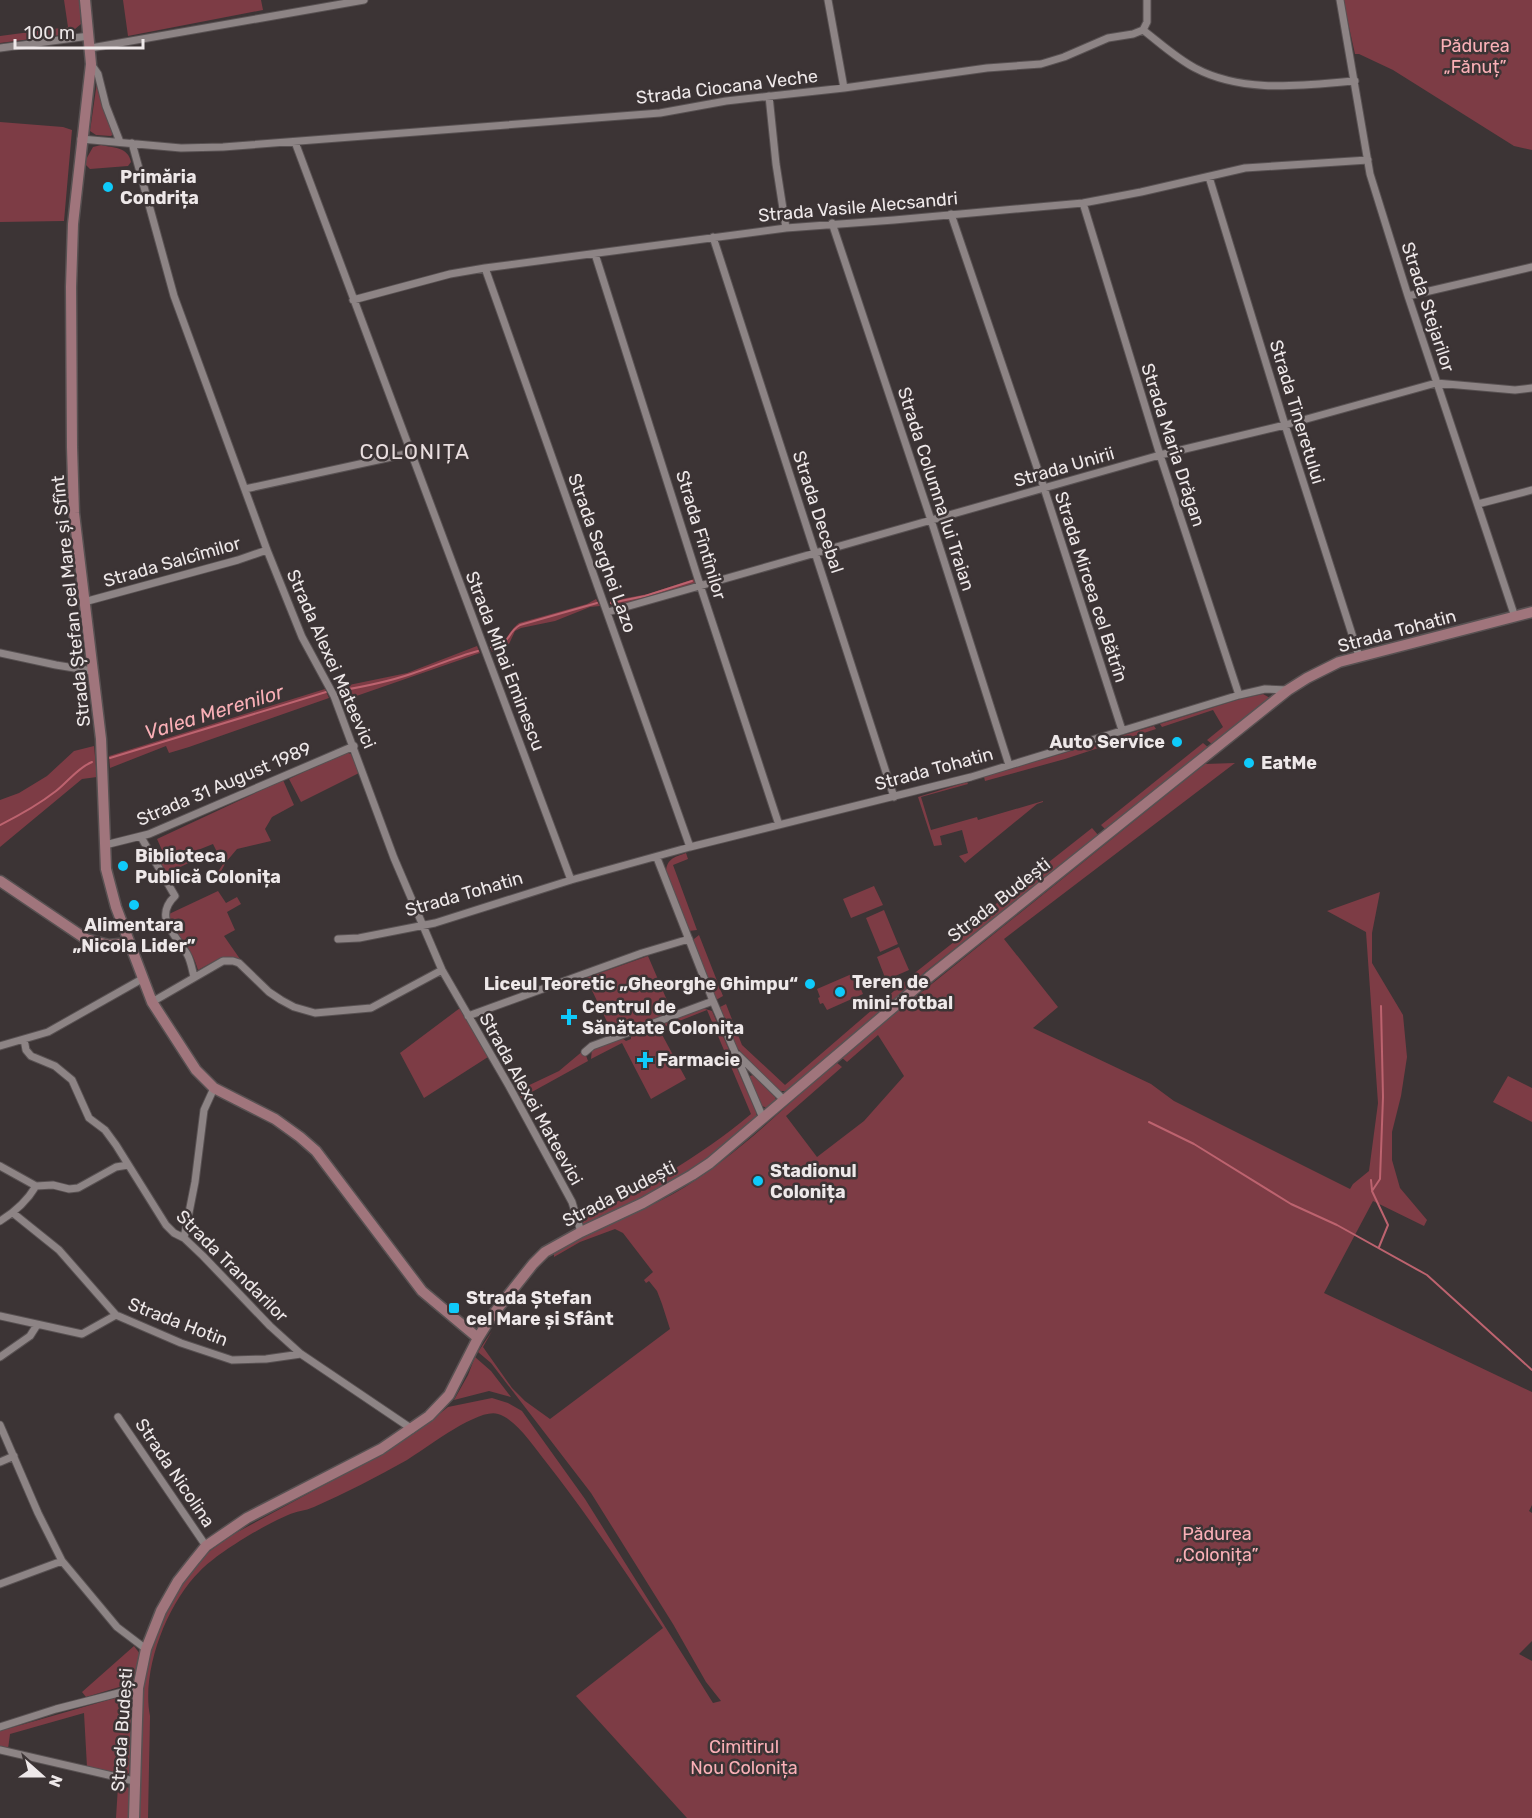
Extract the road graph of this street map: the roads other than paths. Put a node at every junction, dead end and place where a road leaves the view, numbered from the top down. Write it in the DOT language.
graph roads {
  1 [pos="85,0"];
  2 [pos="364,0"];
  3 [pos="828,0"];
  4 [pos="1147,0"];
  5 [pos="1340,0"];
  6 [pos="1143,30"];
  7 [pos="89,36"];
  8 [pos="0,48"];
  9 [pos="91,48"];
  10 [pos="91,64"];
  11 [pos="1355,81"];
  12 [pos="844,88"];
  13 [pos="769,96"];
  14 [pos="81,139"];
  15 [pos="120,142"];
  16 [pos="295,142"];
  17 [pos="132,143"];
  18 [pos="1368,160"];
  19 [pos="1209,177"];
  20 [pos="1083,203"];
  21 [pos="951,213"];
  22 [pos="832,223"];
  23 [pos="786,228"];
  24 [pos="713,237"];
  25 [pos="595,254"];
  26 [pos="1532,267"];
  27 [pos="485,268"];
  28 [pos="1408,296"];
  29 [pos="353,300"];
  30 [pos="1436,382"];
  31 [pos="1532,388"];
  32 [pos="1285,424"];
  33 [pos="410,453"];
  34 [pos="1160,455"];
  35 [pos="1044,488"];
  36 [pos="245,489"];
  37 [pos="1532,490"];
  38 [pos="1478,504"];
  39 [pos="931,520"];
  40 [pos="267,550"];
  41 [pos="816,553"];
  42 [pos="700,585"];
  43 [pos="84,602"];
  44 [pos="608,612"];
  45 [pos="1532,612"];
  46 [pos="1515,617"];
  47 [pos="0,653"];
  48 [pos="1359,656"];
  49 [pos="93,671"];
  50 [pos="1288,690"];
  51 [pos="1239,695"];
  52 [pos="1122,730"];
  53 [pos="354,746"];
  54 [pos="1009,765"];
  55 [pos="894,797"];
  56 [pos="779,825"];
  57 [pos="141,837"];
  58 [pos="105,845"];
  59 [pos="690,847"];
  60 [pos="657,858"];
  61 [pos="571,880"];
  62 [pos="0,881"];
  63 [pos="422,926"];
  64 [pos="338,939"];
  65 [pos="689,939"];
  66 [pos="129,943"];
  67 [pos="442,970"];
  68 [pos="194,977"];
  69 [pos="142,979"];
  70 [pos="712,1001"];
  71 [pos="152,1002"];
  72 [pos="468,1016"];
  73 [pos="24,1039"];
  74 [pos="0,1046"];
  75 [pos="734,1051"];
  76 [pos="585,1052"];
  77 [pos="214,1088"];
  78 [pos="784,1100"];
  79 [pos="763,1119"];
  80 [pos="128,1165"];
  81 [pos="0,1166"];
  82 [pos="36,1186"];
  83 [pos="13,1213"];
  84 [pos="0,1221"];
  85 [pos="581,1232"];
  86 [pos="184,1238"];
  87 [pos="116,1315"];
  88 [pos="0,1316"];
  89 [pos="37,1325"];
  90 [pos="478,1338"];
  91 [pos="301,1354"];
  92 [pos="0,1357"];
  93 [pos="118,1417"];
  94 [pos="0,1425"];
  95 [pos="412,1428"];
  96 [pos="14,1456"];
  97 [pos="0,1461"];
  98 [pos="207,1546"];
  99 [pos="62,1561"];
  100 [pos="0,1584"];
  101 [pos="146,1649"];
  102 [pos="138,1688"];
  103 [pos="0,1727"];
  104 [pos="0,1750"];
  105 [pos="134,1781"];
  106 [pos="134,1818"];
  1 -- 7 [label="street, Strada Ștefan cel Mare și Sfînt"];
  2 -- 9 [label="street"];
  3 -- 12 [label="street"];
  4 -- 6 [label="street"];
  5 -- 11 [label="street, Strada Stejarilor"];
  6 -- 11 [label="street"];
  6 -- 12 [label="street, Strada Ciocana Veche"];
  7 -- 8 [label="street"];
  7 -- 9 [label="street, Strada Ștefan cel Mare și Sfînt"];
  9 -- 10 [label="street, Strada Ștefan cel Mare și Sfînt"];
  10 -- 14 [label="street, Strada Ștefan cel Mare și Sfînt"];
  10 -- 15 [label="street"];
  11 -- 18 [label="street, Strada Stejarilor"];
  12 -- 13 [label="street, Strada Ciocana Veche"];
  13 -- 16 [label="street, Strada Ciocana Veche"];
  13 -- 23 [label="street"];
  14 -- 15 [label="street, Strada Ciocana Veche"];
  14 -- 43 [label="street, Strada Ștefan cel Mare și Sfînt"];
  15 -- 17 [label="street, Strada Ciocana Veche"];
  16 -- 17 [label="street, Strada Ciocana Veche"];
  16 -- 29 [label="street, Strada Mihai Eminescu"];
  17 -- 36 [label="street, Strada Alexei Mateevici"];
  18 -- 19 [label="street, Strada Vasile Alecsandri"];
  18 -- 28 [label="street, Strada Stejarilor"];
  19 -- 20 [label="street, Strada Vasile Alecsandri"];
  19 -- 32 [label="street, Strada Tineretului"];
  20 -- 21 [label="street, Strada Vasile Alecsandri"];
  20 -- 34 [label="street, Strada Maria Drăgan"];
  21 -- 22 [label="street, Strada Vasile Alecsandri"];
  21 -- 35 [label="street, Strada Mircea cel Bătrîn"];
  22 -- 23 [label="street, Strada Vasile Alecsandri"];
  22 -- 39 [label="street, Strada Columna lui Traian"];
  23 -- 24 [label="street, Strada Vasile Alecsandri"];
  24 -- 25 [label="street, Strada Vasile Alecsandri"];
  24 -- 41 [label="street, Strada Decebal"];
  25 -- 27 [label="street, Strada Vasile Alecsandri"];
  25 -- 42 [label="street, Strada Fîntînilor"];
  26 -- 28 [label="street"];
  27 -- 29 [label="street, Strada Vasile Alecsandri"];
  27 -- 44 [label="street, Strada Serghei Lazo"];
  28 -- 30 [label="street, Strada Stejarilor"];
  29 -- 33 [label="street, Strada Mihai Eminescu"];
  30 -- 31 [label="street, Strada Unirii"];
  30 -- 32 [label="street, Strada Unirii"];
  30 -- 38 [label="street, Strada Stejarilor"];
  32 -- 34 [label="street, Strada Unirii"];
  32 -- 48 [label="street, Strada Tineretului"];
  33 -- 36 [label="street"];
  33 -- 61 [label="street, Strada Mihai Eminescu"];
  34 -- 35 [label="street, Strada Unirii"];
  34 -- 51 [label="street, Strada Maria Drăgan"];
  35 -- 39 [label="street, Strada Unirii"];
  35 -- 52 [label="street, Strada Mircea cel Bătrîn"];
  36 -- 40 [label="street, Strada Alexei Mateevici"];
  37 -- 38 [label="street"];
  38 -- 46 [label="street, Strada Stejarilor"];
  39 -- 41 [label="street, Strada Unirii"];
  39 -- 54 [label="street, Strada Columna lui Traian"];
  40 -- 43 [label="street, Strada Salcîmilor"];
  40 -- 53 [label="street, Strada Alexei Mateevici"];
  41 -- 42 [label="street, Strada Unirii"];
  41 -- 55 [label="street, Strada Decebal"];
  42 -- 44 [label="street, Strada Unirii"];
  42 -- 56 [label="street, Strada Fîntînilor"];
  43 -- 49 [label="street, Strada Ștefan cel Mare și Sfînt"];
  44 -- 59 [label="street, Strada Serghei Lazo"];
  45 -- 46 [label="street, Strada Tohatin"];
  46 -- 48 [label="street, Strada Tohatin"];
  47 -- 49 [label="street"];
  48 -- 50 [label="street, Strada Tohatin"];
  49 -- 58 [label="street, Strada Ștefan cel Mare și Sfînt"];
  50 -- 51 [label="street, Strada Tohatin"];
  50 -- 78 [label="street, Strada Budești"];
  51 -- 52 [label="street, Strada Tohatin"];
  52 -- 54 [label="street, Strada Tohatin"];
  53 -- 57 [label="street, Strada 31 August 1989"];
  53 -- 63 [label="street, Strada Alexei Mateevici"];
  54 -- 55 [label="street, Strada Tohatin"];
  55 -- 56 [label="street, Strada Tohatin"];
  56 -- 59 [label="street, Strada Tohatin"];
  57 -- 58 [label="street, Strada 31 August 1989"];
  57 -- 68 [label="street"];
  58 -- 66 [label="street, Strada Ștefan cel Mare și Sfînt"];
  59 -- 60 [label="street, Strada Tohatin"];
  60 -- 61 [label="street, Strada Tohatin"];
  60 -- 65 [label="street"];
  61 -- 63 [label="street, Strada Tohatin"];
  62 -- 66 [label="street"];
  63 -- 64 [label="street, Strada Tohatin"];
  63 -- 67 [label="street, Strada Alexei Mateevici"];
  65 -- 70 [label="street"];
  65 -- 72 [label="street"];
  66 -- 69 [label="street, Strada Ștefan cel Mare și Sfînt"];
  67 -- 68 [label="street"];
  67 -- 72 [label="street, Strada Alexei Mateevici"];
  68 -- 71 [label="street"];
  69 -- 71 [label="street, Strada Ștefan cel Mare și Sfînt"];
  69 -- 73 [label="street"];
  70 -- 75 [label="street"];
  70 -- 76 [label="street"];
  71 -- 77 [label="street, Strada Ștefan cel Mare și Sfînt"];
  72 -- 85 [label="street, Strada Alexei Mateevici"];
  73 -- 74 [label="street"];
  73 -- 80 [label="street, Strada Trandarilor"];
  75 -- 78 [label="street"];
  75 -- 79 [label="street"];
  77 -- 86 [label="street"];
  77 -- 90 [label="street, Strada Ștefan cel Mare și Sfînt"];
  78 -- 79 [label="street, Strada Budești"];
  79 -- 85 [label="street, Strada Budești"];
  80 -- 82 [label="street"];
  80 -- 86 [label="street, Strada Trandarilor"];
  81 -- 82 [label="street"];
  82 -- 83 [label="street"];
  83 -- 84 [label="street"];
  83 -- 87 [label="street, Strada Hotin"];
  85 -- 90 [label="street, Strada Budești"];
  86 -- 91 [label="street, Strada Trandarilor"];
  87 -- 89 [label="street"];
  87 -- 91 [label="street, Strada Hotin"];
  88 -- 89 [label="street"];
  89 -- 92 [label="street"];
  90 -- 95 [label="street, Strada Budești"];
  91 -- 95 [label="street, Strada Trandarilor"];
  93 -- 98 [label="street, Strada Nicolina"];
  94 -- 96 [label="street"];
  95 -- 98 [label="street, Strada Budești"];
  96 -- 97 [label="street"];
  96 -- 99 [label="street"];
  98 -- 101 [label="street, Strada Budești"];
  99 -- 100 [label="street"];
  99 -- 101 [label="street"];
  101 -- 102 [label="street, Strada Budești"];
  102 -- 103 [label="street"];
  102 -- 105 [label="street, Strada Budești"];
  104 -- 105 [label="street"];
  105 -- 106 [label="street, Strada Budești"];
}
